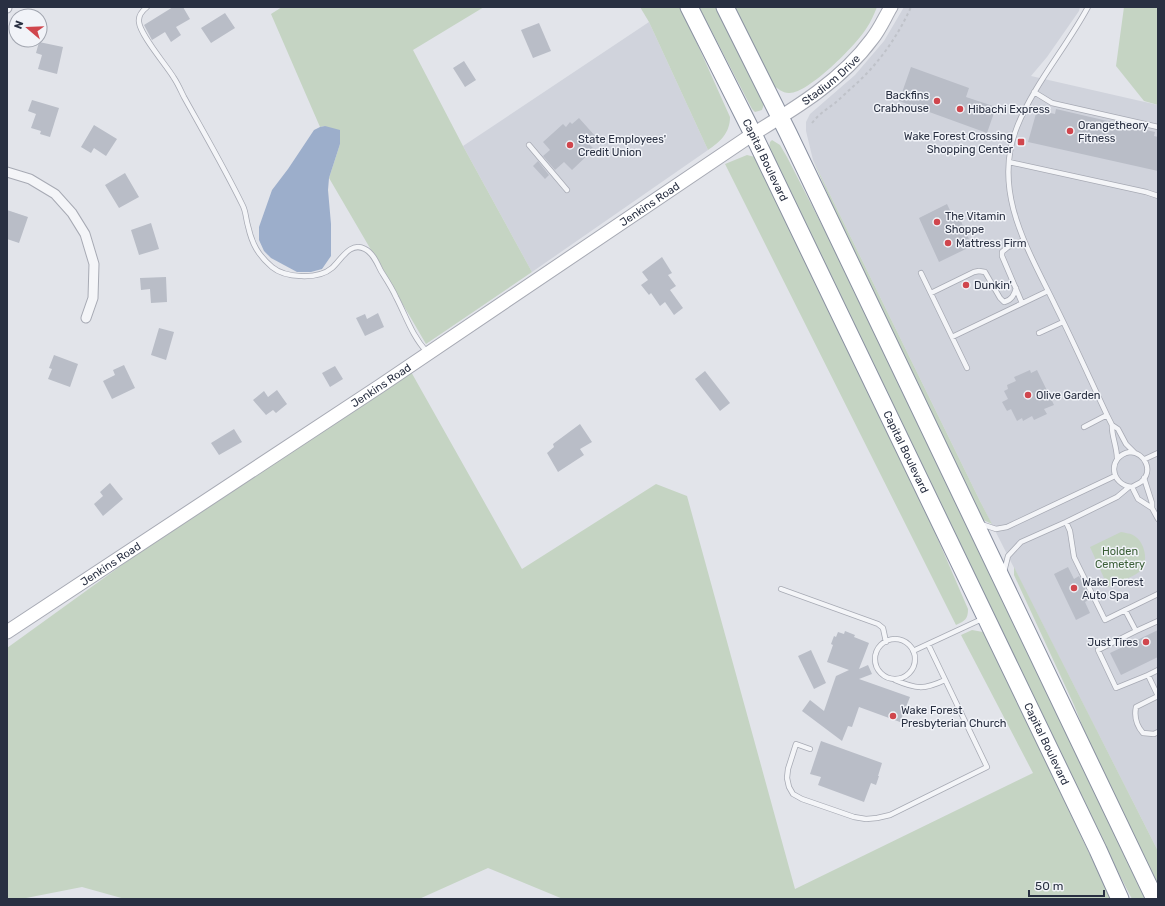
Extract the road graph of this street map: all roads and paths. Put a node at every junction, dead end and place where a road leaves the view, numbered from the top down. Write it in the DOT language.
graph roads {
  1 [pos="146,7"];
  2 [pos="689,7"];
  3 [pos="725,7"];
  4 [pos="891,7"];
  5 [pos="911,7"];
  6 [pos="1088,7"];
  7 [pos="1034,92"];
  8 [pos="780,117"];
  9 [pos="812,123"];
  10 [pos="1158,127"];
  11 [pos="752,134"];
  12 [pos="529,145"];
  13 [pos="1009,162"];
  14 [pos="7,172"];
  15 [pos="567,190"];
  16 [pos="1158,196"];
  17 [pos="1024,240"];
  18 [pos="921,274"];
  19 [pos="1016,288"];
  20 [pos="1048,291"];
  21 [pos="931,293"];
  22 [pos="1022,303"];
  23 [pos="86,318"];
  24 [pos="1063,322"];
  25 [pos="1039,333"];
  26 [pos="952,336"];
  27 [pos="428,353"];
  28 [pos="967,368"];
  29 [pos="1107,415"];
  30 [pos="1112,425"];
  31 [pos="1084,428"];
  32 [pos="1134,452"];
  33 [pos="1158,453"];
  34 [pos="1117,458"];
  35 [pos="1145,460"];
  36 [pos="1115,476"];
  37 [pos="1144,478"];
  38 [pos="1130,487"];
  39 [pos="1152,508"];
  40 [pos="1158,519"];
  41 [pos="974,521"];
  42 [pos="1066,522"];
  43 [pos="1002,582"];
  44 [pos="782,589"];
  45 [pos="1158,594"];
  46 [pos="1126,610"];
  47 [pos="986,617"];
  48 [pos="1158,621"];
  49 [pos="1136,631"];
  50 [pos="7,632"];
  51 [pos="886,642"];
  52 [pos="928,644"];
  53 [pos="913,651"];
  54 [pos="1158,670"];
  55 [pos="1148,675"];
  56 [pos="894,679"];
  57 [pos="945,680"];
  58 [pos="1158,696"];
  59 [pos="1158,732"];
  60 [pos="810,749"];
  61 [pos="1120,899"];
  62 [pos="1155,899"];
  1 -- 27 [label="lane"];
  2 -- 11 [label="highway, Capital Boulevard"];
  3 -- 8 [label="highway"];
  4 -- 8 [label="street, Stadium Drive"];
  5 -- 9 [label="path"];
  6 -- 7 [label="lane"];
  7 -- 10 [label="lane"];
  7 -- 13 [label="lane"];
  8 -- 11 [label="street, Stadium Drive"];
  8 -- 41 [label="highway"];
  11 -- 27 [label="street, Jenkins Road"];
  11 -- 47 [label="highway, Capital Boulevard"];
  12 -- 15 [label="lane"];
  13 -- 16 [label="lane"];
  13 -- 17 [label="lane"];
  14 -- 23 [label="street"];
  17 -- 19 [label="lane"];
  17 -- 20 [label="lane"];
  18 -- 21 [label="lane"];
  19 -- 21 [label="lane"];
  19 -- 22 [label="lane"];
  20 -- 22 [label="lane"];
  20 -- 24 [label="lane"];
  21 -- 26 [label="lane"];
  22 -- 26 [label="lane"];
  24 -- 25 [label="lane"];
  24 -- 29 [label="lane"];
  26 -- 28 [label="lane"];
  27 -- 50 [label="street, Jenkins Road"];
  29 -- 30 [label="lane"];
  29 -- 31 [label="lane"];
  30 -- 32 [label="lane"];
  30 -- 34 [label="lane"];
  32 -- 34 [label="lane"];
  32 -- 35 [label="lane"];
  33 -- 35 [label="lane"];
  34 -- 36 [label="lane"];
  35 -- 37 [label="lane"];
  36 -- 38 [label="lane"];
  36 -- 41 [label="lane"];
  37 -- 38 [label="lane"];
  37 -- 39 [label="lane"];
  38 -- 39 [label="lane"];
  38 -- 42 [label="lane"];
  39 -- 40 [label="lane"];
  41 -- 43 [label="highway"];
  42 -- 43 [label="lane"];
  42 -- 46 [label="lane"];
  43 -- 62 [label="highway"];
  44 -- 51 [label="lane"];
  45 -- 46 [label="lane"];
  46 -- 49 [label="lane"];
  47 -- 52 [label="lane"];
  47 -- 61 [label="highway, Capital Boulevard"];
  48 -- 49 [label="lane"];
  49 -- 55 [label="lane"];
  51 -- 53 [label="lane"];
  51 -- 56 [label="lane"];
  52 -- 53 [label="lane"];
  52 -- 57 [label="lane"];
  53 -- 56 [label="lane"];
  54 -- 55 [label="lane"];
  55 -- 58 [label="lane"];
  56 -- 57 [label="lane"];
  57 -- 60 [label="lane"];
  58 -- 59 [label="lane"];
}
